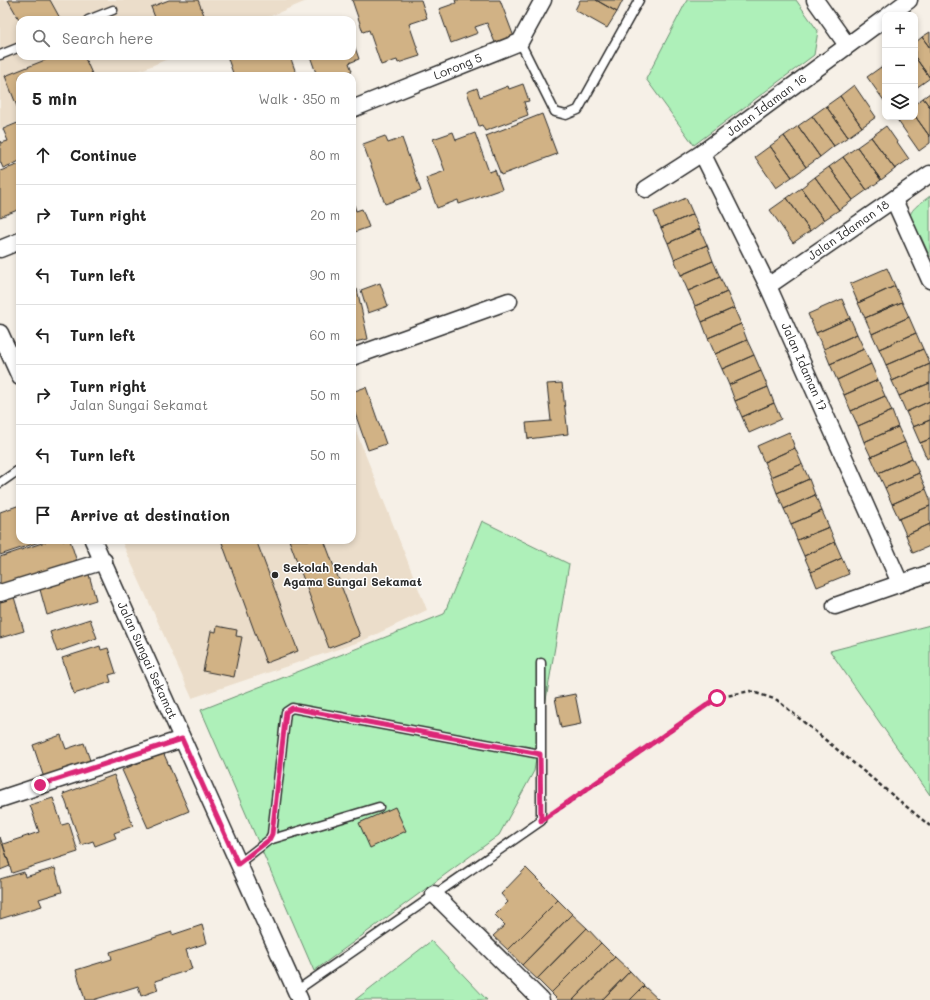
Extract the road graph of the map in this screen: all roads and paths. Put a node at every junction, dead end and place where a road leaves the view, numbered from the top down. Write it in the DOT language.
graph roads {
  1 [pos="543,0"];
  2 [pos="639,0"];
  3 [pos="815,0"];
  4 [pos="909,0"];
  5 [pos="113,10"];
  6 [pos="893,12"];
  7 [pos="98,16"];
  8 [pos="882,20"];
  9 [pos="520,42"];
  10 [pos="848,45"];
  11 [pos="16,49"];
  12 [pos="0,55"];
  13 [pos="356,107"];
  14 [pos="702,153"];
  15 [pos="930,174"];
  16 [pos="646,189"];
  17 [pos="894,200"];
  18 [pos="16,243"];
  19 [pos="0,249"];
  20 [pos="930,280"];
  21 [pos="768,286"];
  22 [pos="509,301"];
  23 [pos="0,333"];
  24 [pos="356,356"];
  25 [pos="16,368"];
  26 [pos="16,472"];
  27 [pos="0,483"];
  28 [pos="95,544"];
  29 [pos="104,562"];
  30 [pos="930,573"];
  31 [pos="900,583"];
  32 [pos="0,593"];
  33 [pos="835,606"];
  34 [pos="541,663"];
  35 [pos="182,739"];
  36 [pos="540,754"];
  37 [pos="0,799"];
  38 [pos="379,807"];
  39 [pos="541,821"];
  40 [pos="930,826"];
  41 [pos="269,840"];
  42 [pos="238,864"];
  43 [pos="434,894"];
  44 [pos="298,996"];
  45 [pos="542,1000"];
  1 -- 9 [label="street"];
  2 -- 9 [label="lane"];
  3 -- 10 [label="street"];
  4 -- 6 [label="street"];
  5 -- 7 [label="lane"];
  8 -- 10 [label="street, Jalan Idaman 16"];
  9 -- 13 [label="street, Lorong 5"];
  10 -- 14 [label="street, Jalan Idaman 16"];
  11 -- 12 [label="lane"];
  14 -- 16 [label="street, Jalan Idaman 16"];
  14 -- 21 [label="street, Jalan Idaman 17"];
  15 -- 17 [label="street, Jalan Idaman 18"];
  17 -- 20 [label="street"];
  17 -- 21 [label="street, Jalan Idaman 18"];
  18 -- 19 [label="street"];
  21 -- 31 [label="street, Jalan Idaman 17"];
  22 -- 24 [label="street"];
  23 -- 25 [label="street"];
  26 -- 27 [label="lane"];
  28 -- 29 [label="street, Jalan Sungai Sekamat"];
  29 -- 32 [label="street"];
  29 -- 35 [label="street, Jalan Sungai Sekamat"];
  30 -- 31 [label="street"];
  31 -- 33 [label="street"];
  34 -- 36 [label="lane"];
  35 -- 37 [label="street"];
  35 -- 42 [label="street, Jalan Sungai Sekamat"];
  36 -- 39 [label="lane"];
  36 -- 41 [label="lane"];
  38 -- 41 [label="lane"];
  39 -- 40 [label="path"];
  39 -- 43 [label="lane"];
  41 -- 42 [label="lane"];
  42 -- 44 [label="street, Jalan Sungai Sekamat"];
  43 -- 44 [label="lane"];
  43 -- 45 [label="street"];
}
